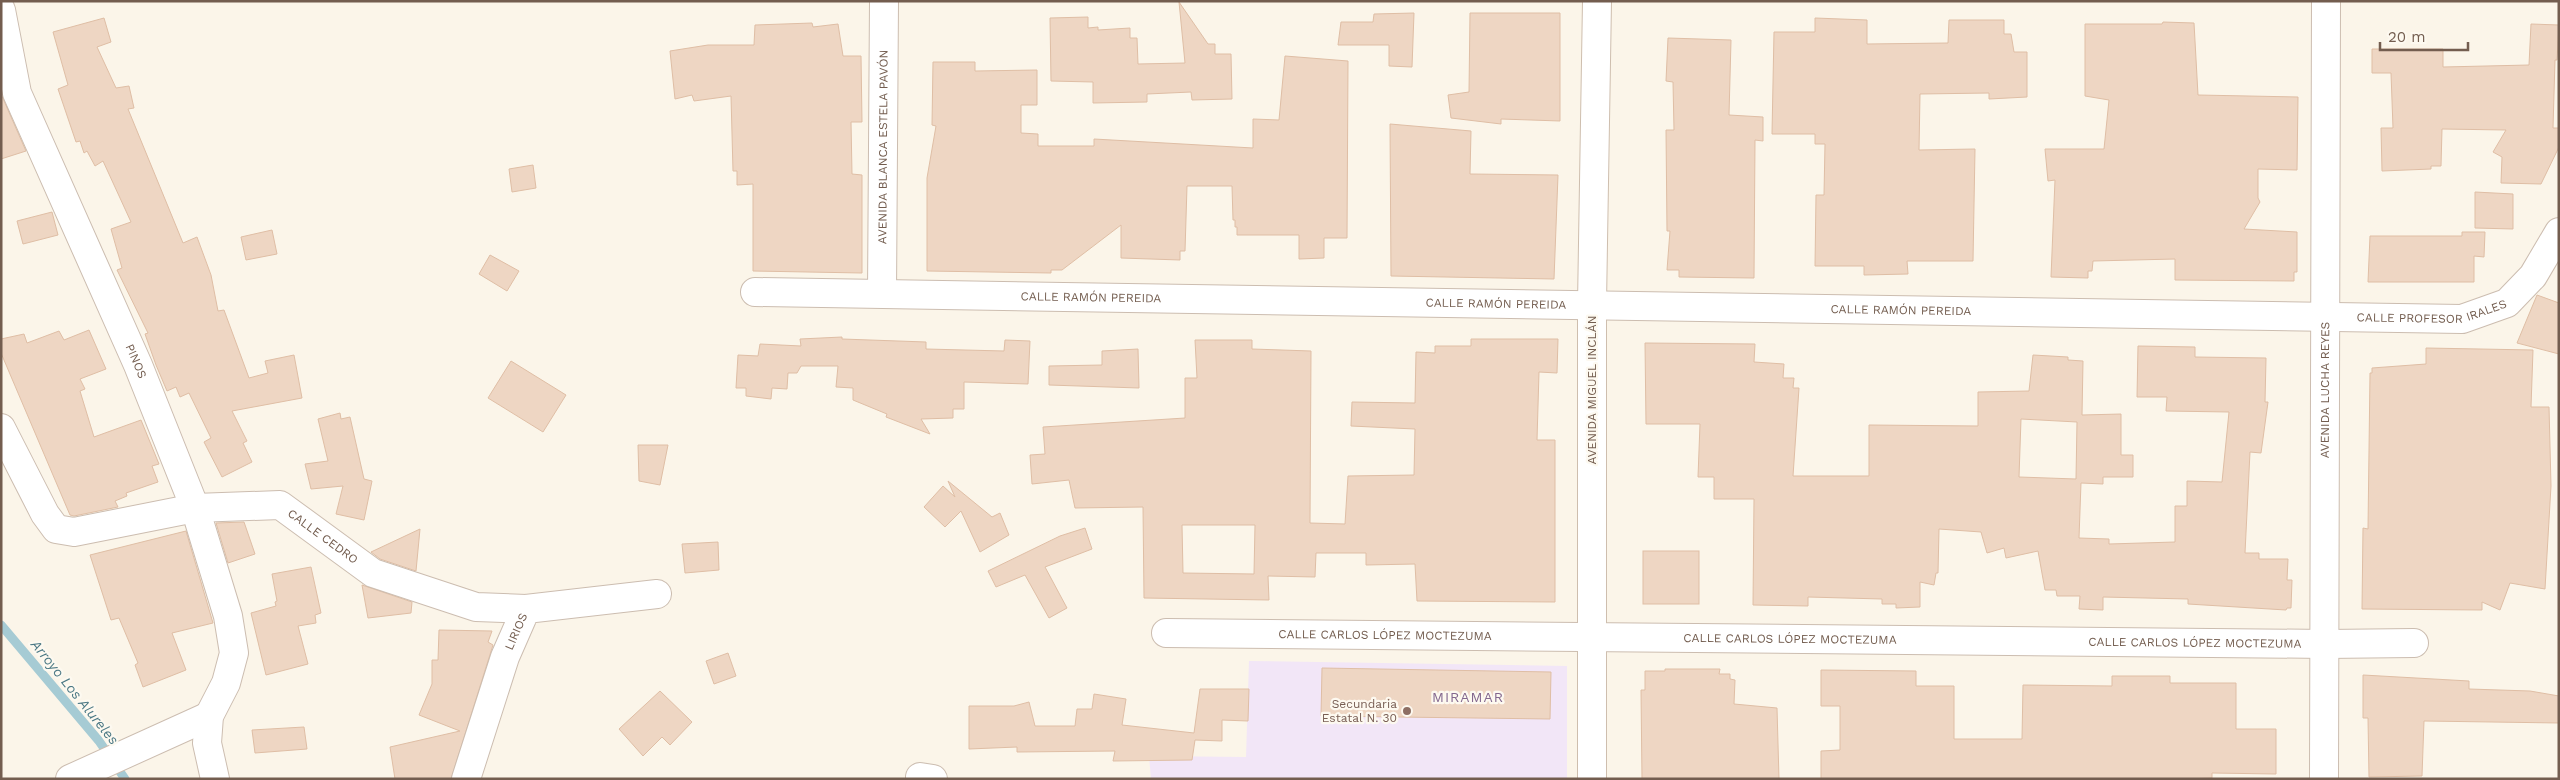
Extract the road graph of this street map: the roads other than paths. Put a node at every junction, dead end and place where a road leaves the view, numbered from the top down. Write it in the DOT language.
graph roads {
  1 [pos="884,1"];
  2 [pos="1597,1"];
  3 [pos="2326,1"];
  4 [pos="1,10"];
  5 [pos="2559,232"];
  6 [pos="755,292"];
  7 [pos="882,293"];
  8 [pos="1592,304"];
  9 [pos="2326,316"];
  10 [pos="1,428"];
  11 [pos="195,508"];
  12 [pos="657,594"];
  13 [pos="526,609"];
  14 [pos="1166,633"];
  15 [pos="1592,636"];
  16 [pos="2414,643"];
  17 [pos="2326,644"];
  18 [pos="209,716"];
  19 [pos="82,773"];
  20 [pos="215,779"];
  21 [pos="466,779"];
  22 [pos="1592,779"];
  23 [pos="2324,779"];
  1 -- 7 [label="street, AVENIDA BLANCA ESTELA PAVÓN"];
  2 -- 8 [label="street, AVENIDA MIGUEL INCLÁN"];
  3 -- 9 [label="street, AVENIDA LUCHA REYES"];
  4 -- 11 [label="street, PINOS"];
  5 -- 9 [label="street, CALLE PROFESOR IRALES"];
  6 -- 7 [label="street, CALLE RAMÓN PEREIDA"];
  7 -- 8 [label="street, CALLE RAMÓN PEREIDA"];
  8 -- 9 [label="street, CALLE RAMÓN PEREIDA"];
  8 -- 15 [label="street, AVENIDA MIGUEL INCLÁN"];
  9 -- 17 [label="street, AVENIDA LUCHA REYES"];
  10 -- 11 [label="street, CALLE CEDRO"];
  11 -- 13 [label="street, CALLE CEDRO"];
  11 -- 18 [label="street, PINOS"];
  12 -- 13 [label="street, LIRIOS"];
  13 -- 21 [label="street, LIRIOS"];
  14 -- 15 [label="street, CALLE CARLOS LÓPEZ MOCTEZUMA"];
  15 -- 17 [label="street, CALLE CARLOS LÓPEZ MOCTEZUMA"];
  15 -- 22 [label="street, AVENIDA MIGUEL INCLÁN"];
  16 -- 17 [label="street, CALLE CARLOS LÓPEZ MOCTEZUMA"];
  17 -- 23 [label="street, AVENIDA LUCHA REYES"];
  18 -- 19 [label="street"];
  18 -- 20 [label="street"];
}
